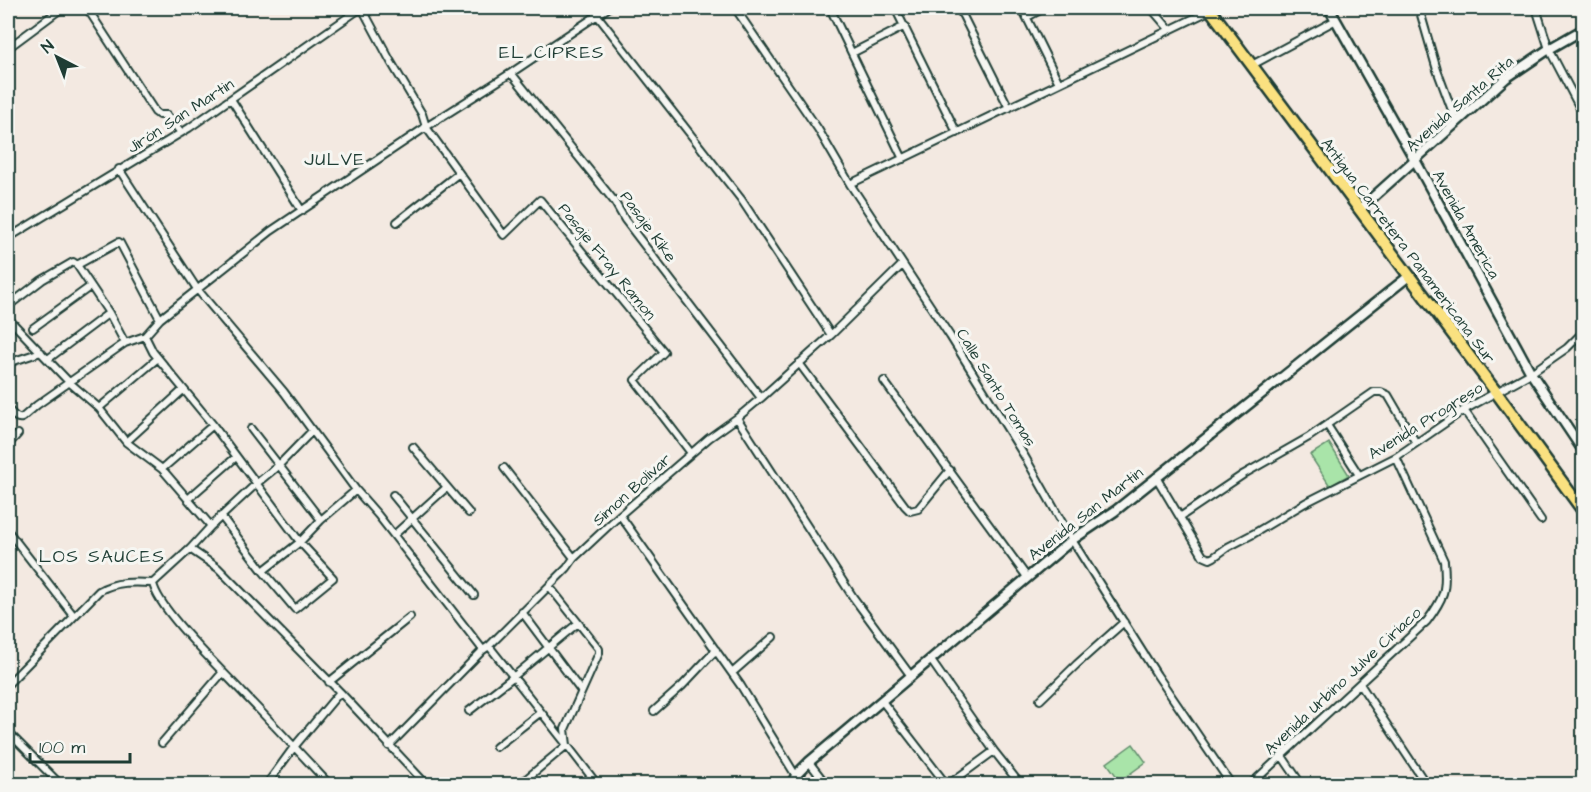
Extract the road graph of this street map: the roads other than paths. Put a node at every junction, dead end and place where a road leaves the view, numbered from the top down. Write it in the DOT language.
graph roads {
  1 [pos="62,8"];
  2 [pos="87,8"];
  3 [pos="362,8"];
  4 [pos="608,8"];
  5 [pos="735,8"];
  6 [pos="830,8"];
  7 [pos="896,8"];
  8 [pos="959,8"];
  9 [pos="1022,8"];
  10 [pos="1044,8"];
  11 [pos="1151,8"];
  12 [pos="1329,8"];
  13 [pos="1419,8"];
  14 [pos="1536,8"];
  15 [pos="1210,9"];
  16 [pos="597,15"];
  17 [pos="1027,17"];
  18 [pos="1336,20"];
  19 [pos="905,26"];
  20 [pos="1169,29"];
  21 [pos="1584,29"];
  22 [pos="8,48"];
  23 [pos="1549,49"];
  24 [pos="852,53"];
  25 [pos="1252,65"];
  26 [pos="511,73"];
  27 [pos="1059,83"];
  28 [pos="231,99"];
  29 [pos="1009,108"];
  30 [pos="1584,116"];
  31 [pos="1456,121"];
  32 [pos="426,127"];
  33 [pos="181,133"];
  34 [pos="957,133"];
  35 [pos="903,159"];
  36 [pos="1415,160"];
  37 [pos="119,170"];
  38 [pos="459,173"];
  39 [pos="850,184"];
  40 [pos="1360,209"];
  41 [pos="302,211"];
  42 [pos="397,222"];
  43 [pos="8,238"];
  44 [pos="77,265"];
  45 [pos="902,265"];
  46 [pos="1409,276"];
  47 [pos="91,286"];
  48 [pos="197,289"];
  49 [pos="8,306"];
  50 [pos="109,313"];
  51 [pos="8,318"];
  52 [pos="160,319"];
  53 [pos="33,328"];
  54 [pos="1584,331"];
  55 [pos="831,334"];
  56 [pos="146,336"];
  57 [pos="125,343"];
  58 [pos="40,352"];
  59 [pos="158,358"];
  60 [pos="48,359"];
  61 [pos="8,363"];
  62 [pos="799,363"];
  63 [pos="1531,373"];
  64 [pos="884,381"];
  65 [pos="69,382"];
  66 [pos="183,390"];
  67 [pos="1496,392"];
  68 [pos="761,398"];
  69 [pos="99,408"];
  70 [pos="8,409"];
  71 [pos="1464,410"];
  72 [pos="737,418"];
  73 [pos="213,425"];
  74 [pos="1327,425"];
  75 [pos="251,429"];
  76 [pos="312,431"];
  77 [pos="18,434"];
  78 [pos="126,442"];
  79 [pos="1416,443"];
  80 [pos="8,445"];
  81 [pos="413,447"];
  82 [pos="1584,452"];
  83 [pos="691,453"];
  84 [pos="236,457"];
  85 [pos="1396,457"];
  86 [pos="279,465"];
  87 [pos="504,468"];
  88 [pos="162,469"];
  89 [pos="950,470"];
  90 [pos="1359,476"];
  91 [pos="1156,477"];
  92 [pos="256,484"];
  93 [pos="447,487"];
  94 [pos="356,490"];
  95 [pos="393,495"];
  96 [pos="188,498"];
  97 [pos="1584,512"];
  98 [pos="469,513"];
  99 [pos="620,515"];
  100 [pos="221,516"];
  101 [pos="1180,517"];
  102 [pos="413,518"];
  103 [pos="321,520"];
  104 [pos="1541,520"];
  105 [pos="211,526"];
  106 [pos="8,531"];
  107 [pos="394,535"];
  108 [pos="1072,540"];
  109 [pos="300,542"];
  110 [pos="190,549"];
  111 [pos="574,558"];
  112 [pos="263,572"];
  113 [pos="1027,578"];
  114 [pos="153,583"];
  115 [pos="549,586"];
  116 [pos="474,595"];
  117 [pos="522,612"];
  118 [pos="74,616"];
  119 [pos="410,617"];
  120 [pos="1124,622"];
  121 [pos="578,623"];
  122 [pos="773,637"];
  123 [pos="489,646"];
  124 [pos="549,647"];
  125 [pos="483,650"];
  126 [pos="716,650"];
  127 [pos="930,659"];
  128 [pos="223,672"];
  129 [pos="732,673"];
  130 [pos="910,676"];
  131 [pos="513,677"];
  132 [pos="329,682"];
  133 [pos="8,684"];
  134 [pos="1360,684"];
  135 [pos="581,691"];
  136 [pos="340,693"];
  137 [pos="1040,700"];
  138 [pos="882,701"];
  139 [pos="469,711"];
  140 [pos="654,711"];
  141 [pos="541,712"];
  142 [pos="8,732"];
  143 [pos="162,743"];
  144 [pos="389,746"];
  145 [pos="567,746"];
  146 [pos="294,747"];
  147 [pos="496,747"];
  148 [pos="994,751"];
  149 [pos="1282,756"];
  150 [pos="809,762"];
  151 [pos="793,782"];
  152 [pos="60,784"];
  153 [pos="267,784"];
  154 [pos="329,784"];
  155 [pos="426,784"];
  156 [pos="520,784"];
  157 [pos="597,784"];
  158 [pos="826,784"];
  159 [pos="948,784"];
  160 [pos="1020,784"];
  161 [pos="1231,784"];
  162 [pos="1251,784"];
  163 [pos="1301,784"];
  164 [pos="1426,784"];
  1 -- 22 [label="street"];
  2 -- 33 [label="street"];
  3 -- 28 [label="street, Jirón San Martin"];
  3 -- 32 [label="street, Pasaje Fray Ramon"];
  4 -- 16 [label="street"];
  5 -- 39 [label="street, Calle Santo Tomas"];
  6 -- 24 [label="street"];
  7 -- 19 [label="street"];
  8 -- 29 [label="street"];
  9 -- 17 [label="street"];
  10 -- 17 [label="street"];
  11 -- 20 [label="street"];
  12 -- 18 [label="street, Avenida America"];
  13 -- 31 [label="street"];
  14 -- 23 [label="street"];
  15 -- 20 [label="street"];
  15 -- 25 [label="highway, Antigua Carretera Panamericana Sur"];
  16 -- 26 [label="street"];
  16 -- 55 [label="street"];
  17 -- 27 [label="street"];
  18 -- 25 [label="street"];
  18 -- 36 [label="street, Avenida America"];
  19 -- 24 [label="street"];
  19 -- 34 [label="street"];
  20 -- 27 [label="street"];
  21 -- 23 [label="street, Avenida Santa Rita"];
  23 -- 30 [label="street"];
  23 -- 31 [label="street, Avenida Santa Rita"];
  24 -- 35 [label="street"];
  25 -- 40 [label="highway, Antigua Carretera Panamericana Sur"];
  26 -- 32 [label="street"];
  26 -- 68 [label="street, Pasaje Kike"];
  27 -- 29 [label="street"];
  28 -- 33 [label="street, Jirón San Martin"];
  28 -- 41 [label="street"];
  29 -- 34 [label="street"];
  31 -- 36 [label="street, Avenida Santa Rita"];
  32 -- 38 [label="street, Pasaje Fray Ramon"];
  32 -- 41 [label="street"];
  33 -- 37 [label="street, Jirón San Martin"];
  34 -- 35 [label="street"];
  35 -- 39 [label="street"];
  36 -- 40 [label="street, Avenida Santa Rita"];
  36 -- 63 [label="street, Avenida America"];
  37 -- 43 [label="street, Jirón San Martin"];
  37 -- 48 [label="street"];
  38 -- 42 [label="street"];
  38 -- 83 [label="street, Pasaje Fray Ramon"];
  39 -- 45 [label="street, Calle Santo Tomas"];
  40 -- 46 [label="highway, Antigua Carretera Panamericana Sur"];
  41 -- 48 [label="street"];
  44 -- 47 [label="street"];
  44 -- 49 [label="street"];
  44 -- 52 [label="street"];
  45 -- 55 [label="street, Simon Bolivar"];
  45 -- 108 [label="street, Calle Santo Tomas"];
  46 -- 67 [label="highway, Antigua Carretera Panamericana Sur"];
  46 -- 91 [label="street, Avenida San Martin"];
  47 -- 50 [label="street"];
  47 -- 53 [label="street"];
  48 -- 52 [label="street"];
  48 -- 76 [label="street"];
  50 -- 57 [label="street"];
  50 -- 60 [label="street"];
  51 -- 58 [label="street"];
  52 -- 56 [label="street"];
  54 -- 63 [label="street, Avenida Progreso"];
  55 -- 62 [label="street, Simon Bolivar"];
  56 -- 57 [label="street"];
  56 -- 59 [label="street"];
  57 -- 65 [label="street"];
  58 -- 60 [label="street"];
  58 -- 61 [label="street"];
  59 -- 66 [label="street"];
  59 -- 69 [label="street"];
  60 -- 65 [label="street"];
  62 -- 68 [label="street, Simon Bolivar"];
  62 -- 89 [label="street"];
  63 -- 67 [label="street, Avenida Progreso"];
  63 -- 82 [label="street, Avenida America"];
  64 -- 89 [label="street"];
  65 -- 69 [label="street"];
  65 -- 70 [label="street"];
  66 -- 73 [label="street"];
  66 -- 78 [label="street"];
  67 -- 71 [label="street, Avenida Progreso"];
  67 -- 97 [label="highway, Antigua Carretera Panamericana Sur"];
  68 -- 72 [label="street, Simon Bolivar"];
  69 -- 78 [label="street"];
  71 -- 79 [label="street, Avenida Progreso"];
  71 -- 104 [label="street"];
  72 -- 83 [label="street, Simon Bolivar"];
  72 -- 130 [label="street"];
  73 -- 84 [label="street"];
  73 -- 88 [label="street"];
  74 -- 79 [label="street"];
  74 -- 90 [label="street"];
  74 -- 101 [label="street"];
  75 -- 86 [label="street"];
  76 -- 86 [label="street"];
  76 -- 94 [label="street"];
  77 -- 80 [label="street"];
  78 -- 88 [label="street"];
  79 -- 85 [label="street, Avenida Progreso"];
  81 -- 93 [label="street"];
  83 -- 99 [label="street, Simon Bolivar"];
  84 -- 92 [label="street"];
  84 -- 96 [label="street"];
  85 -- 90 [label="street, Avenida Progreso"];
  85 -- 134 [label="street, Avenida Urbino Julve Ciriaco"];
  86 -- 92 [label="street"];
  86 -- 103 [label="street"];
  87 -- 111 [label="street"];
  88 -- 96 [label="street"];
  89 -- 113 [label="street"];
  90 -- 101 [label="street, Avenida Progreso"];
  91 -- 101 [label="street"];
  91 -- 108 [label="street, Avenida San Martin"];
  92 -- 100 [label="street"];
  92 -- 109 [label="street"];
  93 -- 98 [label="street"];
  93 -- 102 [label="street"];
  94 -- 103 [label="street"];
  94 -- 107 [label="street"];
  95 -- 102 [label="street"];
  96 -- 105 [label="street"];
  99 -- 111 [label="street, Simon Bolivar"];
  99 -- 126 [label="street"];
  100 -- 105 [label="street"];
  100 -- 112 [label="street"];
  102 -- 107 [label="street"];
  102 -- 116 [label="street"];
  103 -- 109 [label="street"];
  105 -- 110 [label="street"];
  106 -- 118 [label="street"];
  107 -- 125 [label="street"];
  108 -- 113 [label="street, Avenida San Martin"];
  108 -- 120 [label="street, Calle Santo Tomas"];
  109 -- 112 [label="street"];
  109 -- 112 [label="street"];
  110 -- 114 [label="street"];
  110 -- 132 [label="street"];
  111 -- 115 [label="street, Simon Bolivar"];
  113 -- 127 [label="street, Avenida San Martin"];
  114 -- 118 [label="street"];
  114 -- 128 [label="street"];
  115 -- 117 [label="street, Simon Bolivar"];
  115 -- 121 [label="street"];
  117 -- 123 [label="street, Simon Bolivar"];
  117 -- 124 [label="street"];
  118 -- 133 [label="street"];
  119 -- 132 [label="street"];
  120 -- 137 [label="street"];
  120 -- 161 [label="street, Calle Santo Tomas"];
  121 -- 124 [label="street"];
  121 -- 135 [label="street"];
  122 -- 129 [label="street"];
  123 -- 125 [label="street, Simon Bolivar"];
  123 -- 131 [label="street"];
  124 -- 131 [label="street"];
  124 -- 135 [label="street"];
  125 -- 144 [label="street, Simon Bolivar"];
  126 -- 129 [label="street"];
  126 -- 140 [label="street"];
  127 -- 130 [label="street, Avenida San Martin"];
  127 -- 148 [label="street"];
  128 -- 143 [label="street"];
  128 -- 146 [label="street"];
  129 -- 151 [label="street"];
  130 -- 138 [label="street, Avenida San Martin"];
  131 -- 139 [label="street"];
  131 -- 141 [label="street"];
  132 -- 136 [label="street"];
  134 -- 149 [label="street, Avenida Urbino Julve Ciriaco"];
  134 -- 164 [label="street"];
  135 -- 145 [label="street"];
  136 -- 144 [label="street"];
  136 -- 146 [label="street"];
  138 -- 150 [label="street, Avenida San Martin"];
  138 -- 159 [label="street"];
  141 -- 145 [label="street"];
  141 -- 147 [label="street"];
  142 -- 152 [label="street"];
  144 -- 155 [label="street"];
  145 -- 156 [label="street"];
  145 -- 157 [label="street"];
  146 -- 153 [label="street"];
  146 -- 154 [label="street"];
  148 -- 159 [label="street"];
  148 -- 160 [label="street"];
  149 -- 162 [label="street, Avenida Urbino Julve Ciriaco"];
  149 -- 163 [label="street"];
  150 -- 151 [label="street, Avenida San Martin"];
  150 -- 158 [label="street"];
}
